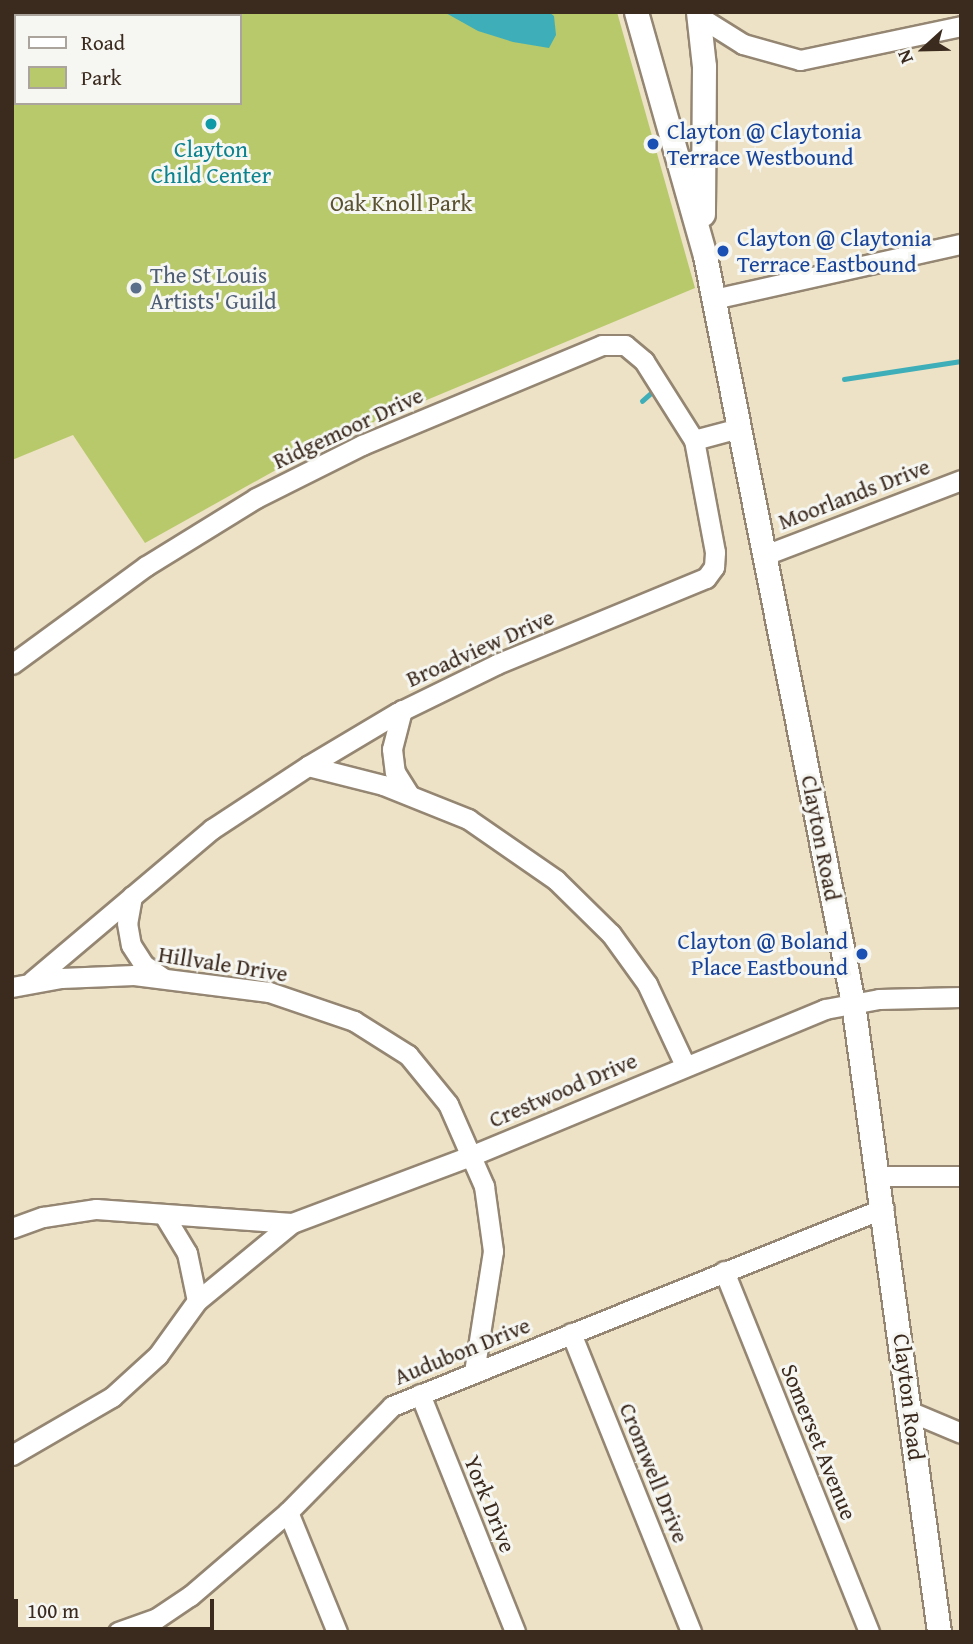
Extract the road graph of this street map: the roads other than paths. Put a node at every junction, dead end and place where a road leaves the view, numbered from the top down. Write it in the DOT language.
graph roads {
  1 [pos="636,12"];
  2 [pos="699,15"];
  3 [pos="961,26"];
  4 [pos="961,244"];
  5 [pos="705,256"];
  6 [pos="714,299"];
  7 [pos="739,428"];
  8 [pos="694,440"];
  9 [pos="960,483"];
  10 [pos="765,555"];
  11 [pos="12,664"];
  12 [pos="402,710"];
  13 [pos="308,766"];
  14 [pos="409,794"];
  15 [pos="132,896"];
  16 [pos="162,977"];
  17 [pos="32,981"];
  18 [pos="12,986"];
  19 [pos="961,997"];
  20 [pos="853,1003"];
  21 [pos="685,1065"];
  22 [pos="473,1155"];
  23 [pos="961,1176"];
  24 [pos="880,1177"];
  25 [pos="884,1208"];
  26 [pos="164,1215"];
  27 [pos="292,1223"];
  28 [pos="12,1228"];
  29 [pos="724,1271"];
  30 [pos="197,1301"];
  31 [pos="571,1333"];
  32 [pos="474,1373"];
  33 [pos="420,1394"];
  34 [pos="911,1412"];
  35 [pos="961,1433"];
  36 [pos="12,1455"];
  37 [pos="288,1512"];
  38 [pos="160,1625"];
  39 [pos="118,1632"];
  40 [pos="337,1632"];
  41 [pos="515,1632"];
  42 [pos="691,1632"];
  43 [pos="869,1632"];
  44 [pos="939,1632"];
  1 -- 5 [label="main road, Clayton Road"];
  2 -- 3 [label="street"];
  2 -- 5 [label="main road, Clayton Road"];
  4 -- 6 [label="street"];
  5 -- 6 [label="main road, Clayton Road"];
  6 -- 7 [label="main road, Clayton Road"];
  7 -- 8 [label="street"];
  7 -- 10 [label="main road, Clayton Road"];
  8 -- 11 [label="street, Ridgemoor Drive"];
  8 -- 12 [label="street, Broadview Drive"];
  9 -- 10 [label="street, Moorlands Drive"];
  10 -- 20 [label="main road, Clayton Road"];
  12 -- 13 [label="street, Broadview Drive"];
  12 -- 14 [label="street"];
  13 -- 14 [label="street"];
  13 -- 15 [label="street, Broadview Drive"];
  14 -- 21 [label="street"];
  15 -- 16 [label="street"];
  15 -- 17 [label="street, Broadview Drive"];
  16 -- 17 [label="street, Hillvale Drive"];
  16 -- 22 [label="street, Hillvale Drive"];
  17 -- 18 [label="street, Hillvale Drive"];
  19 -- 20 [label="street, Crestwood Drive"];
  20 -- 21 [label="street, Crestwood Drive"];
  20 -- 24 [label="main road, Clayton Road"];
  21 -- 22 [label="street, Crestwood Drive"];
  22 -- 27 [label="street, Crestwood Drive"];
  22 -- 32 [label="street, Hillvale Drive"];
  23 -- 24 [label="street"];
  24 -- 25 [label="main road, Clayton Road"];
  25 -- 29 [label="street, Audubon Drive"];
  25 -- 34 [label="main road, Clayton Road"];
  26 -- 27 [label="street, Crestwood Drive"];
  26 -- 28 [label="street, Crestwood Drive"];
  26 -- 30 [label="street"];
  27 -- 30 [label="street, Crestwood Drive"];
  29 -- 31 [label="street, Audubon Drive"];
  29 -- 43 [label="street, Somerset Avenue"];
  30 -- 36 [label="street, Crestwood Drive"];
  31 -- 32 [label="street, Audubon Drive"];
  31 -- 42 [label="street, Cromwell Drive"];
  32 -- 33 [label="street, Audubon Drive"];
  33 -- 37 [label="street, Audubon Drive"];
  33 -- 41 [label="street, York Drive"];
  34 -- 35 [label="street"];
  34 -- 44 [label="main road, Clayton Road"];
  37 -- 38 [label="street, Audubon Drive"];
  37 -- 40 [label="street"];
  38 -- 39 [label="street, Audubon Drive"];
}
